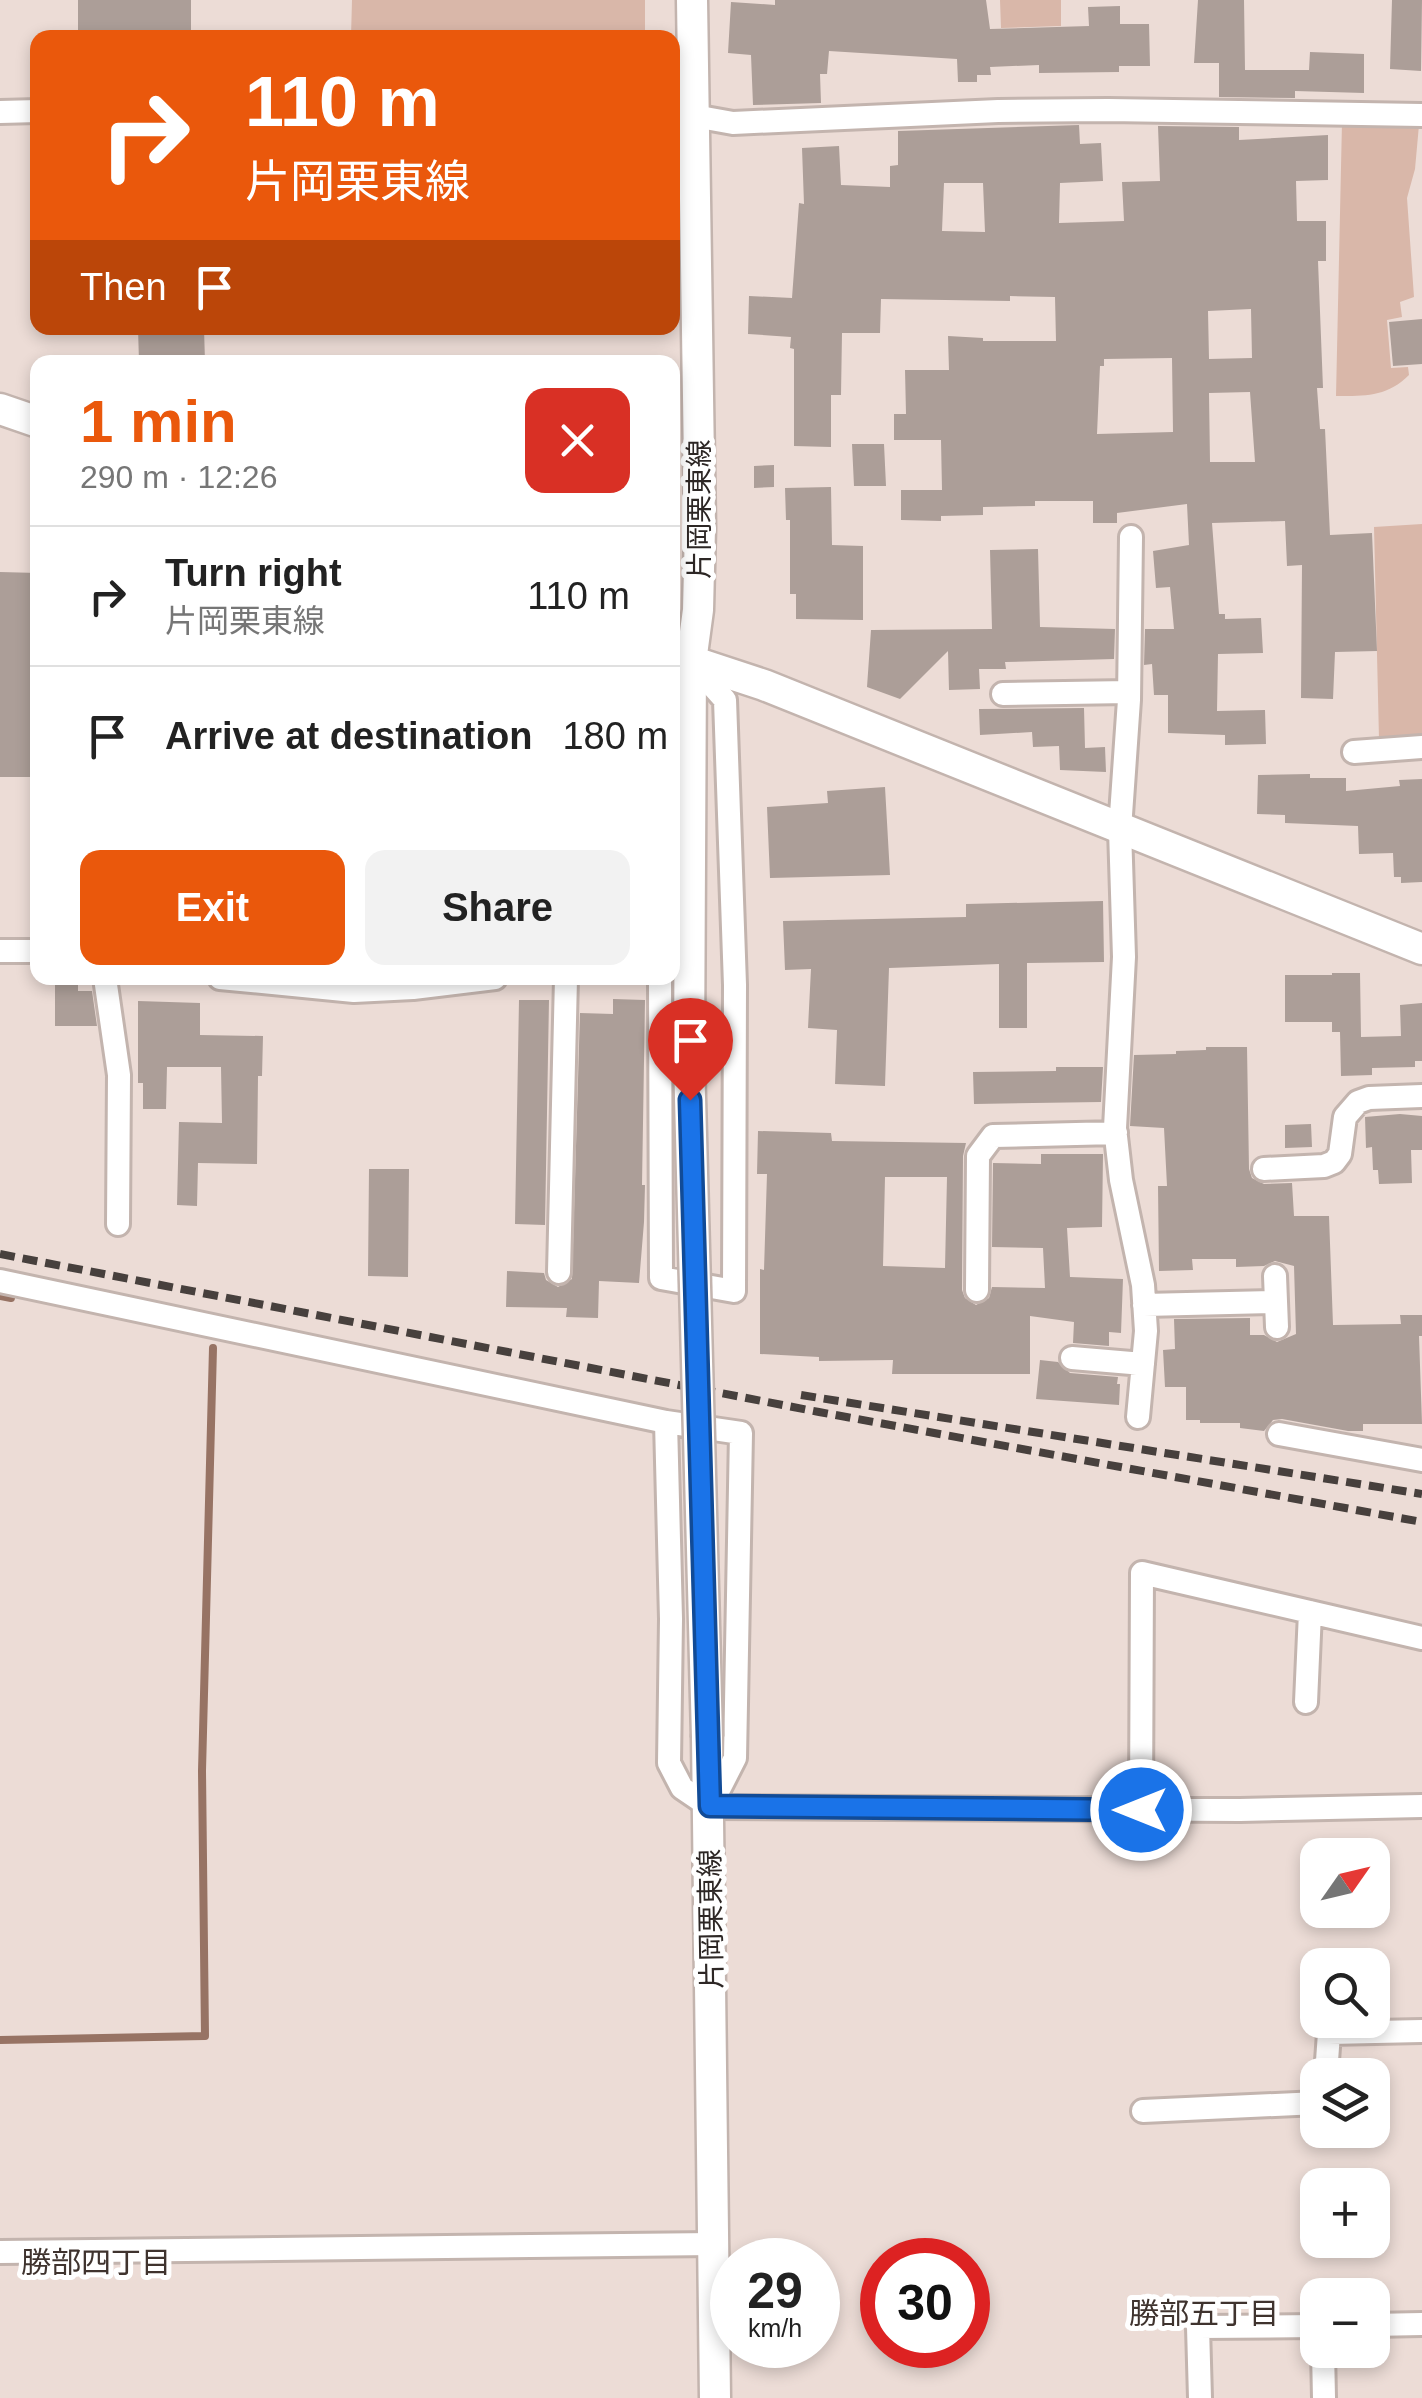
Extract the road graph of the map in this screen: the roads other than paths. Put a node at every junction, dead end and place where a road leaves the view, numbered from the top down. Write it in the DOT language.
graph roads {
  1 [pos="692,0"];
  2 [pos="30,111"];
  3 [pos="0,112"];
  4 [pos="683,114"];
  5 [pos="1422,115"];
  6 [pos="0,409"];
  7 [pos="30,419"];
  8 [pos="1131,537"];
  9 [pos="680,663"];
  10 [pos="680,666"];
  11 [pos="680,667"];
  12 [pos="1129,692"];
  13 [pos="1003,694"];
  14 [pos="680,702"];
  15 [pos="1422,747"];
  16 [pos="1354,752"];
  17 [pos="1120,829"];
  18 [pos="1422,949"];
  19 [pos="0,950"];
  20 [pos="30,951"];
  21 [pos="106,985"];
  22 [pos="268,985"];
  23 [pos="438,985"];
  24 [pos="566,985"];
  25 [pos="660,985"];
  26 [pos="1422,1096"];
  27 [pos="734,1127"];
  28 [pos="660,1128"];
  29 [pos="1116,1133"];
  30 [pos="1264,1169"];
  31 [pos="118,1224"];
  32 [pos="559,1272"];
  33 [pos="1276,1276"];
  34 [pos="0,1281"];
  35 [pos="977,1290"];
  36 [pos="1275,1302"];
  37 [pos="1144,1305"];
  38 [pos="1276,1327"];
  39 [pos="1072,1358"];
  40 [pos="1143,1364"];
  41 [pos="1138,1417"];
  42 [pos="666,1422"];
  43 [pos="1279,1434"];
  44 [pos="1422,1460"];
  45 [pos="1310,1612"];
  46 [pos="1422,1638"];
  47 [pos="1306,1702"];
  48 [pos="710,1806"];
  49 [pos="1422,1806"];
  50 [pos="1141,1810"];
  51 [pos="1422,2030"];
  52 [pos="1327,2058"];
  53 [pos="1300,2104"];
  54 [pos="1143,2111"];
  55 [pos="714,2238"];
  56 [pos="710,2244"];
  57 [pos="0,2252"];
  58 [pos="1422,2324"];
  59 [pos="1390,2325"];
  60 [pos="1300,2326"];
  61 [pos="715,2368"];
  62 [pos="1323,2368"];
  63 [pos="715,2398"];
  64 [pos="1200,2398"];
  65 [pos="1324,2398"];
  1 -- 4 [label="main road, 片岡栗東線"];
  2 -- 3 [label="street"];
  4 -- 5 [label="street"];
  4 -- 9 [label="main road, 片岡栗東線"];
  6 -- 7 [label="main road"];
  8 -- 12 [label="street"];
  10 -- 17 [label="main road"];
  11 -- 27 [label="street"];
  12 -- 13 [label="street"];
  12 -- 17 [label="street"];
  14 -- 48 [label="main road, 片岡栗東線, bridge"];
  15 -- 16 [label="street"];
  17 -- 18 [label="main road"];
  17 -- 29 [label="street"];
  19 -- 20 [label="street"];
  21 -- 31 [label="street"];
  22 -- 23 [label="street"];
  24 -- 32 [label="street"];
  25 -- 28 [label="street"];
  26 -- 30 [label="street"];
  27 -- 28 [label="street"];
  27 -- 28 [label="street"];
  29 -- 35 [label="street"];
  29 -- 37 [label="street"];
  33 -- 36 [label="street"];
  34 -- 42 [label="street"];
  36 -- 37 [label="street"];
  36 -- 38 [label="street"];
  37 -- 40 [label="street"];
  39 -- 40 [label="street"];
  40 -- 41 [label="street"];
  42 -- 48 [label="street"];
  42 -- 48 [label="street"];
  43 -- 44 [label="street"];
  45 -- 46 [label="street"];
  45 -- 47 [label="street"];
  45 -- 50 [label="street"];
  48 -- 50 [label="street"];
  48 -- 55 [label="main road, 片岡栗東線"];
  49 -- 50 [label="street"];
  51 -- 52 [label="street"];
  53 -- 54 [label="street"];
  56 -- 57 [label="street"];
  58 -- 59 [label="street"];
  60 -- 64 [label="street"];
  61 -- 63 [label="main road, 片岡栗東線"];
  62 -- 65 [label="street"];
}
